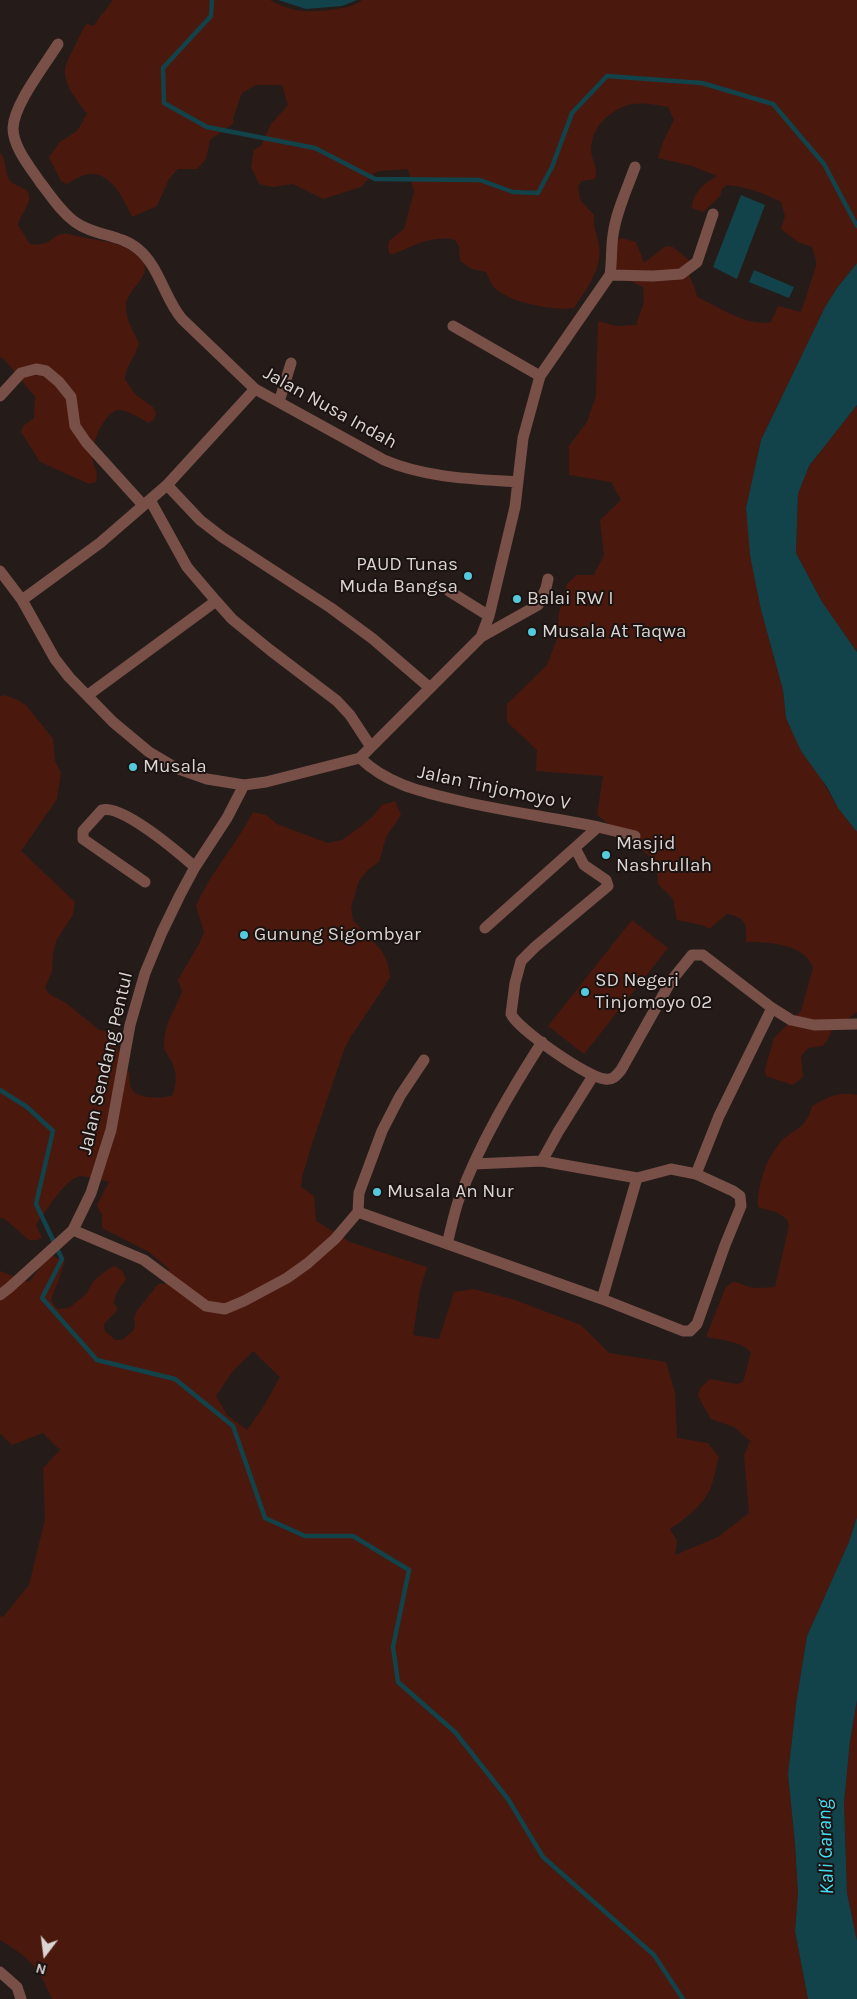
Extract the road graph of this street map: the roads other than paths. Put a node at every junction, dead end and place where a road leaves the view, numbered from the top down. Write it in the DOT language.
graph roads {
  1 [pos="58,44"];
  2 [pos="635,167"];
  3 [pos="713,214"];
  4 [pos="610,275"];
  5 [pos="453,326"];
  6 [pos="291,363"];
  7 [pos="540,376"];
  8 [pos="255,389"];
  9 [pos="0,396"];
  10 [pos="279,402"];
  11 [pos="518,482"];
  12 [pos="168,485"];
  13 [pos="147,503"];
  14 [pos="0,572"];
  15 [pos="548,579"];
  16 [pos="449,591"];
  17 [pos="22,600"];
  18 [pos="216,601"];
  19 [pos="489,616"];
  20 [pos="481,636"];
  21 [pos="430,688"];
  22 [pos="88,696"];
  23 [pos="371,747"];
  24 [pos="360,758"];
  25 [pos="244,784"];
  26 [pos="598,827"];
  27 [pos="635,836"];
  28 [pos="575,848"];
  29 [pos="196,866"];
  30 [pos="145,882"];
  31 [pos="485,928"];
  32 [pos="772,1008"];
  33 [pos="857,1024"];
  34 [pos="542,1042"];
  35 [pos="424,1060"];
  36 [pos="593,1076"];
  37 [pos="542,1161"];
  38 [pos="474,1164"];
  39 [pos="696,1174"];
  40 [pos="637,1178"];
  41 [pos="358,1212"];
  42 [pos="73,1230"];
  43 [pos="447,1244"];
  44 [pos="0,1295"];
  45 [pos="602,1299"];
  46 [pos="0,1972"];
  47 [pos="21,1999"];
  1 -- 8 [label="street, Jalan Nusa Indah"];
  2 -- 4 [label="street"];
  3 -- 4 [label="street"];
  4 -- 7 [label="street"];
  5 -- 7 [label="street"];
  6 -- 10 [label="street"];
  7 -- 11 [label="street"];
  8 -- 10 [label="street, Jalan Nusa Indah"];
  8 -- 12 [label="street"];
  9 -- 13 [label="street"];
  10 -- 11 [label="street, Jalan Nusa Indah"];
  11 -- 19 [label="street"];
  12 -- 13 [label="street"];
  12 -- 21 [label="street"];
  13 -- 17 [label="street"];
  13 -- 18 [label="street"];
  14 -- 17 [label="street"];
  15 -- 20 [label="street"];
  16 -- 19 [label="street"];
  17 -- 22 [label="street"];
  18 -- 22 [label="street"];
  18 -- 23 [label="street"];
  19 -- 20 [label="street"];
  20 -- 21 [label="street"];
  21 -- 23 [label="street"];
  22 -- 25 [label="street"];
  23 -- 24 [label="street"];
  24 -- 25 [label="street"];
  24 -- 26 [label="street, Jalan Tinjomoyo V"];
  25 -- 29 [label="street, Jalan Sendang Pentul"];
  26 -- 27 [label="street, Jalan Tinjomoyo V"];
  26 -- 28 [label="street"];
  28 -- 31 [label="street"];
  28 -- 34 [label="street"];
  29 -- 30 [label="street"];
  29 -- 42 [label="street, Jalan Sendang Pentul"];
  32 -- 33 [label="street"];
  32 -- 36 [label="street"];
  32 -- 39 [label="street"];
  34 -- 36 [label="street"];
  34 -- 38 [label="street"];
  35 -- 41 [label="street"];
  36 -- 37 [label="street"];
  37 -- 38 [label="street"];
  37 -- 40 [label="street"];
  38 -- 43 [label="street"];
  39 -- 40 [label="street"];
  39 -- 45 [label="street"];
  40 -- 45 [label="street"];
  41 -- 42 [label="street"];
  41 -- 43 [label="street"];
  42 -- 44 [label="street, Jalan Sendang Pentul"];
  43 -- 45 [label="street"];
  46 -- 47 [label="street"];
}
